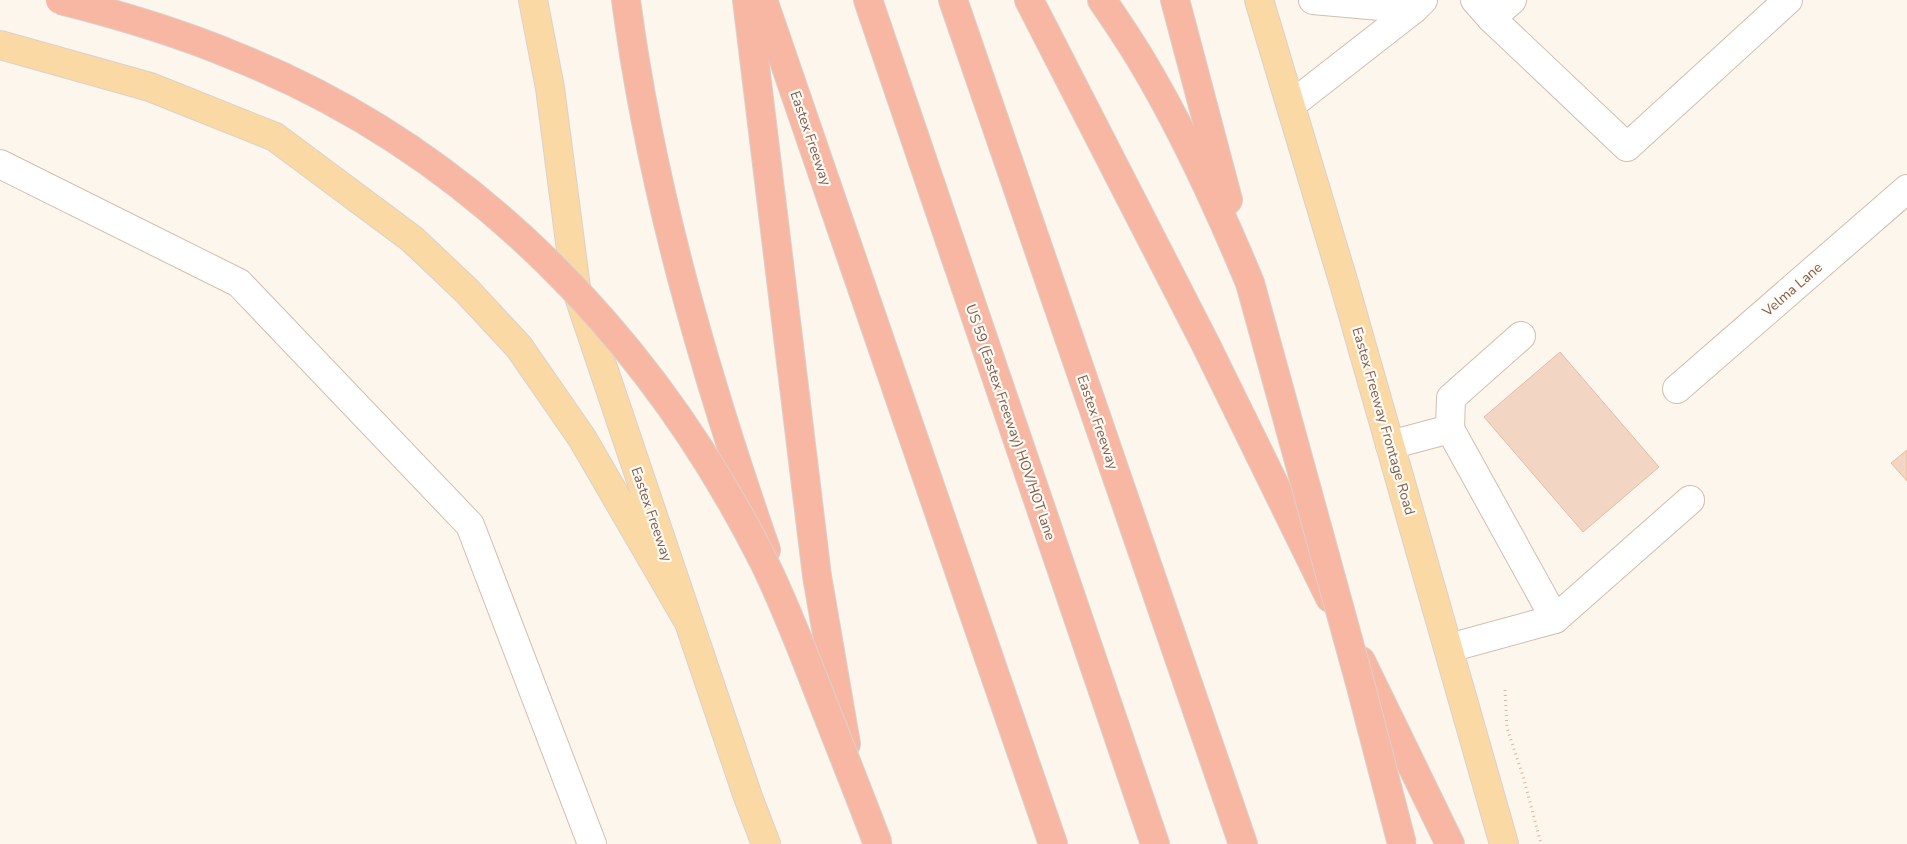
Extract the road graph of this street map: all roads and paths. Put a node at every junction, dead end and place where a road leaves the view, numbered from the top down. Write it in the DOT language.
graph roads {
  1 [pos="60,0"];
  2 [pos="533,0"];
  3 [pos="626,0"];
  4 [pos="747,0"];
  5 [pos="763,0"];
  6 [pos="868,0"];
  7 [pos="953,0"];
  8 [pos="1029,0"];
  9 [pos="1102,0"];
  10 [pos="1174,0"];
  11 [pos="1259,0"];
  12 [pos="1314,0"];
  13 [pos="1512,0"];
  14 [pos="1788,0"];
  15 [pos="1419,5"];
  16 [pos="1483,9"];
  17 [pos="0,45"];
  18 [pos="1291,105"];
  19 [pos="0,164"];
  20 [pos="1907,189"];
  21 [pos="1250,283"];
  22 [pos="1521,336"];
  23 [pos="1677,389"];
  24 [pos="1450,429"];
  25 [pos="1390,445"];
  26 [pos="1690,500"];
  27 [pos="786,608"];
  28 [pos="687,619"];
  29 [pos="1555,620"];
  30 [pos="1449,648"];
  31 [pos="1505,690"];
  32 [pos="592,844"];
  33 [pos="766,844"];
  34 [pos="863,844"];
  35 [pos="878,844"];
  36 [pos="1053,844"];
  37 [pos="1155,844"];
  38 [pos="1243,844"];
  39 [pos="1402,844"];
  40 [pos="1450,844"];
  41 [pos="1504,844"];
  42 [pos="1541,844"];
  1 -- 27 [label="highway, bridge"];
  2 -- 28 [label="main road, Eastex Freeway"];
  3 -- 27 [label="highway, bridge"];
  4 -- 34 [label="highway"];
  5 -- 36 [label="highway, Eastex Freeway"];
  6 -- 37 [label="highway, US 59 (Eastex Freeway) HOV/HOT lane"];
  7 -- 38 [label="highway, Eastex Freeway"];
  8 -- 40 [label="highway"];
  9 -- 21 [label="highway"];
  10 -- 21 [label="highway"];
  11 -- 18 [label="main road, Eastex Freeway Frontage Road"];
  12 -- 15 [label="street"];
  13 -- 16 [label="street"];
  14 -- 16 [label="street"];
  15 -- 18 [label="street"];
  17 -- 28 [label="main road"];
  18 -- 25 [label="main road, Eastex Freeway Frontage Road"];
  19 -- 32 [label="street"];
  20 -- 23 [label="street, Velma Lane"];
  21 -- 39 [label="highway, bridge"];
  22 -- 24 [label="street"];
  24 -- 25 [label="street"];
  24 -- 29 [label="street"];
  25 -- 30 [label="main road, Eastex Freeway Frontage Road"];
  26 -- 29 [label="street"];
  27 -- 35 [label="highway, bridge"];
  28 -- 33 [label="main road, Eastex Freeway"];
  29 -- 30 [label="street"];
  30 -- 41 [label="main road, Eastex Freeway Frontage Road"];
  31 -- 42 [label="path"];
}
